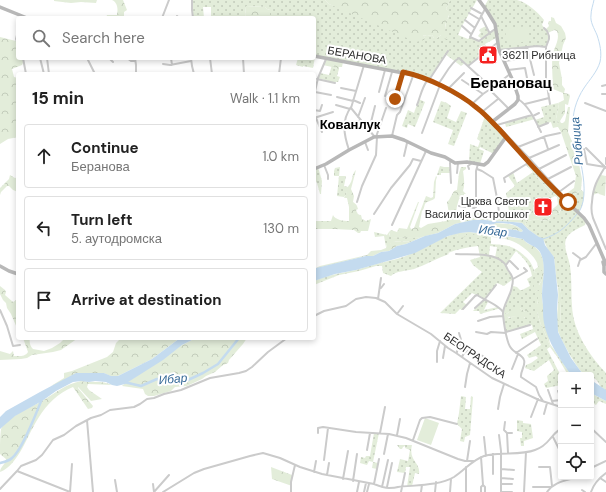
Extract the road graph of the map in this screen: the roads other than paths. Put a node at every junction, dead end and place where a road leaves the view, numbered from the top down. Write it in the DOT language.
graph roads {
  1 [pos="165,0"];
  2 [pos="192,0"];
  3 [pos="479,0"];
  4 [pos="168,1"];
  5 [pos="0,7"];
  6 [pos="471,8"];
  7 [pos="486,8"];
  8 [pos="469,13"];
  9 [pos="481,15"];
  10 [pos="20,16"];
  11 [pos="163,16"];
  12 [pos="193,16"];
  13 [pos="479,19"];
  14 [pos="465,20"];
  15 [pos="462,26"];
  16 [pos="475,28"];
  17 [pos="496,28"];
  18 [pos="544,28"];
  19 [pos="489,32"];
  20 [pos="471,34"];
  21 [pos="497,43"];
  22 [pos="527,47"];
  23 [pos="546,47"];
  24 [pos="499,50"];
  25 [pos="448,51"];
  26 [pos="316,56"];
  27 [pos="326,59"];
  28 [pos="520,59"];
  29 [pos="23,60"];
  30 [pos="40,60"];
  31 [pos="47,60"];
  32 [pos="88,60"];
  33 [pos="135,60"];
  34 [pos="171,60"];
  35 [pos="191,60"];
  36 [pos="210,60"];
  37 [pos="243,60"];
  38 [pos="281,60"];
  39 [pos="504,62"];
  40 [pos="163,64"];
  41 [pos="172,64"];
  42 [pos="364,65"];
  43 [pos="468,66"];
  44 [pos="386,69"];
  45 [pos="393,71"];
  46 [pos="26,72"];
  47 [pos="44,72"];
  48 [pos="49,72"];
  49 [pos="94,72"];
  50 [pos="136,72"];
  51 [pos="194,72"];
  52 [pos="212,72"];
  53 [pos="244,72"];
  54 [pos="279,72"];
  55 [pos="403,72"];
  56 [pos="509,72"];
  57 [pos="464,73"];
  58 [pos="414,74"];
  59 [pos="534,76"];
  60 [pos="429,80"];
  61 [pos="462,80"];
  62 [pos="316,81"];
  63 [pos="334,83"];
  64 [pos="546,83"];
  65 [pos="438,84"];
  66 [pos="606,85"];
  67 [pos="602,86"];
  68 [pos="341,88"];
  69 [pos="448,89"];
  70 [pos="491,89"];
  71 [pos="356,91"];
  72 [pos="379,92"];
  73 [pos="316,94"];
  74 [pos="483,94"];
  75 [pos="602,94"];
  76 [pos="606,94"];
  77 [pos="331,95"];
  78 [pos="385,96"];
  79 [pos="337,97"];
  80 [pos="365,98"];
  81 [pos="549,98"];
  82 [pos="395,99"];
  83 [pos="498,99"];
  84 [pos="518,99"];
  85 [pos="353,100"];
  86 [pos="360,103"];
  87 [pos="585,103"];
  88 [pos="322,104"];
  89 [pos="472,104"];
  90 [pos="525,104"];
  91 [pos="550,104"];
  92 [pos="336,105"];
  93 [pos="417,105"];
  94 [pos="375,106"];
  95 [pos="350,108"];
  96 [pos="386,108"];
  97 [pos="509,109"];
  98 [pos="316,110"];
  99 [pos="606,110"];
  100 [pos="332,112"];
  101 [pos="482,112"];
  102 [pos="539,113"];
  103 [pos="533,115"];
  104 [pos="358,117"];
  105 [pos="316,118"];
  106 [pos="316,120"];
  107 [pos="360,120"];
  108 [pos="492,121"];
  109 [pos="548,123"];
  110 [pos="497,125"];
  111 [pos="538,127"];
  112 [pos="352,128"];
  113 [pos="368,129"];
  114 [pos="322,132"];
  115 [pos="541,132"];
  116 [pos="422,133"];
  117 [pos="560,133"];
  118 [pos="392,136"];
  119 [pos="376,137"];
  120 [pos="506,137"];
  121 [pos="544,137"];
  122 [pos="408,141"];
  123 [pos="365,142"];
  124 [pos="559,145"];
  125 [pos="518,147"];
  126 [pos="549,149"];
  127 [pos="349,150"];
  128 [pos="368,150"];
  129 [pos="426,150"];
  130 [pos="566,155"];
  131 [pos="404,156"];
  132 [pos="606,158"];
  133 [pos="528,159"];
  134 [pos="451,160"];
  135 [pos="421,161"];
  136 [pos="458,163"];
  137 [pos="473,163"];
  138 [pos="478,164"];
  139 [pos="324,165"];
  140 [pos="606,167"];
  141 [pos="316,168"];
  142 [pos="572,168"];
  143 [pos="476,169"];
  144 [pos="539,169"];
  145 [pos="468,170"];
  146 [pos="457,173"];
  147 [pos="328,179"];
  148 [pos="548,179"];
  149 [pos="574,181"];
  150 [pos="505,182"];
  151 [pos="451,183"];
  152 [pos="559,192"];
  153 [pos="563,198"];
  154 [pos="357,202"];
  155 [pos="460,206"];
  156 [pos="374,214"];
  157 [pos="499,214"];
  158 [pos="392,225"];
  159 [pos="596,242"];
  160 [pos="606,249"];
  161 [pos="600,252"];
  162 [pos="573,253"];
  163 [pos="456,254"];
  164 [pos="606,255"];
  165 [pos="582,259"];
  166 [pos="606,264"];
  167 [pos="506,265"];
  168 [pos="0,266"];
  169 [pos="578,266"];
  170 [pos="524,268"];
  171 [pos="605,268"];
  172 [pos="518,269"];
  173 [pos="16,274"];
  174 [pos="606,274"];
  175 [pos="381,278"];
  176 [pos="513,279"];
  177 [pos="384,284"];
  178 [pos="496,285"];
  179 [pos="380,289"];
  180 [pos="378,299"];
  181 [pos="484,299"];
  182 [pos="403,306"];
  183 [pos="475,308"];
  184 [pos="463,309"];
  185 [pos="0,310"];
  186 [pos="503,312"];
  187 [pos="397,314"];
  188 [pos="316,315"];
  189 [pos="503,316"];
  190 [pos="478,321"];
  191 [pos="530,325"];
  192 [pos="476,332"];
  193 [pos="506,332"];
  194 [pos="459,333"];
  195 [pos="537,339"];
  196 [pos="284,340"];
  197 [pos="440,341"];
  198 [pos="20,345"];
  199 [pos="446,346"];
  200 [pos="456,353"];
  201 [pos="517,354"];
  202 [pos="462,357"];
  203 [pos="443,358"];
  204 [pos="486,358"];
  205 [pos="437,362"];
  206 [pos="470,364"];
  207 [pos="512,369"];
  208 [pos="504,384"];
  209 [pos="465,387"];
  210 [pos="548,390"];
  211 [pos="538,399"];
  212 [pos="558,401"];
  213 [pos="546,402"];
  214 [pos="553,403"];
  215 [pos="558,406"];
  216 [pos="385,407"];
  217 [pos="498,410"];
  218 [pos="544,414"];
  219 [pos="532,417"];
  220 [pos="400,419"];
  221 [pos="87,420"];
  222 [pos="505,422"];
  223 [pos="456,424"];
  224 [pos="328,428"];
  225 [pos="558,430"];
  226 [pos="594,431"];
  227 [pos="318,433"];
  228 [pos="370,433"];
  229 [pos="380,433"];
  230 [pos="507,433"];
  231 [pos="512,433"];
  232 [pos="388,434"];
  233 [pos="499,435"];
  234 [pos="397,436"];
  235 [pos="553,436"];
  236 [pos="484,437"];
  237 [pos="413,440"];
  238 [pos="470,441"];
  239 [pos="606,442"];
  240 [pos="558,447"];
  241 [pos="367,450"];
  242 [pos="348,451"];
  243 [pos="526,452"];
  244 [pos="508,453"];
  245 [pos="357,454"];
  246 [pos="384,454"];
  247 [pos="493,454"];
  248 [pos="501,454"];
  249 [pos="486,456"];
  250 [pos="481,457"];
  251 [pos="379,459"];
  252 [pos="324,460"];
  253 [pos="388,460"];
  254 [pos="606,460"];
  255 [pos="316,461"];
  256 [pos="469,462"];
  257 [pos="329,463"];
  258 [pos="392,463"];
  259 [pos="72,464"];
  260 [pos="294,464"];
  261 [pos="594,466"];
  262 [pos="466,467"];
  263 [pos="539,467"];
  264 [pos="501,469"];
  265 [pos="514,470"];
  266 [pos="17,471"];
  267 [pos="314,472"];
  268 [pos="405,473"];
  269 [pos="606,473"];
  270 [pos="493,474"];
  271 [pos="169,475"];
  272 [pos="327,476"];
  273 [pos="451,478"];
  274 [pos="501,478"];
  275 [pos="600,478"];
  276 [pos="343,479"];
  277 [pos="513,479"];
  278 [pos="115,480"];
  279 [pos="566,480"];
  280 [pos="353,481"];
  281 [pos="358,482"];
  282 [pos="436,482"];
  283 [pos="606,482"];
  284 [pos="367,483"];
  285 [pos="153,484"];
  286 [pos="374,484"];
  287 [pos="501,484"];
  288 [pos="512,484"];
  289 [pos="422,485"];
  290 [pos="482,485"];
  291 [pos="552,486"];
  292 [pos="382,487"];
  293 [pos="402,487"];
  294 [pos="533,487"];
  295 [pos="387,488"];
  296 [pos="0,489"];
  297 [pos="582,490"];
  298 [pos="70,492"];
  299 [pos="93,492"];
  300 [pos="117,492"];
  301 [pos="154,492"];
  302 [pos="163,492"];
  303 [pos="291,492"];
  304 [pos="357,492"];
  305 [pos="364,492"];
  306 [pos="367,492"];
  307 [pos="401,492"];
  308 [pos="422,492"];
  309 [pos="436,492"];
  310 [pos="450,492"];
  311 [pos="466,492"];
  312 [pos="481,492"];
  313 [pos="485,492"];
  314 [pos="501,492"];
  315 [pos="512,492"];
  316 [pos="524,492"];
  317 [pos="547,492"];
  318 [pos="585,492"];
  319 [pos="591,492"];
  1 -- 4 [label="street"];
  2 -- 12 [label="street"];
  3 -- 7 [label="main road"];
  4 -- 11 [label="street"];
  5 -- 10 [label="main road"];
  6 -- 9 [label="street"];
  7 -- 9 [label="street"];
  7 -- 17 [label="main road"];
  8 -- 13 [label="street"];
  9 -- 13 [label="street"];
  9 -- 19 [label="street"];
  13 -- 16 [label="street"];
  14 -- 16 [label="street"];
  15 -- 20 [label="street"];
  16 -- 20 [label="street"];
  17 -- 19 [label="street"];
  17 -- 21 [label="main road"];
  18 -- 23 [label="street"];
  19 -- 20 [label="street"];
  21 -- 24 [label="main road"];
  21 -- 43 [label="street"];
  22 -- 23 [label="street"];
  22 -- 24 [label="street"];
  22 -- 59 [label="street"];
  23 -- 64 [label="street"];
  24 -- 39 [label="main road"];
  25 -- 60 [label="street"];
  26 -- 27 [label="main road, БЕРАНОВА"];
  27 -- 42 [label="main road, БЕРАНОВА"];
  27 -- 62 [label="street"];
  28 -- 39 [label="street"];
  29 -- 46 [label="street"];
  30 -- 47 [label="street"];
  31 -- 48 [label="street"];
  32 -- 49 [label="street"];
  33 -- 50 [label="street"];
  34 -- 41 [label="street"];
  35 -- 41 [label="street"];
  35 -- 51 [label="street"];
  36 -- 52 [label="street"];
  37 -- 53 [label="street"];
  38 -- 54 [label="street"];
  39 -- 56 [label="main road"];
  40 -- 41 [label="street"];
  42 -- 44 [label="main road, БЕРАНОВА"];
  42 -- 71 [label="street"];
  43 -- 65 [label="street"];
  43 -- 70 [label="street"];
  44 -- 45 [label="main road, БЕРАНОВА"];
  44 -- 72 [label="street"];
  45 -- 55 [label="main road, БЕРАНОВА"];
  45 -- 78 [label="street"];
  55 -- 58 [label="main road, БЕРАНОВА"];
  55 -- 82 [label="street"];
  56 -- 64 [label="street"];
  56 -- 70 [label="street"];
  56 -- 84 [label="main road"];
  57 -- 69 [label="street"];
  58 -- 60 [label="main road, БЕРАНОВА"];
  58 -- 118 [label="street"];
  60 -- 65 [label="main road, БЕРАНОВА"];
  61 -- 74 [label="street"];
  62 -- 63 [label="street"];
  64 -- 81 [label="street"];
  65 -- 69 [label="main road, БЕРАНОВА"];
  65 -- 93 [label="street"];
  65 -- 116 [label="street"];
  66 -- 67 [label="street"];
  68 -- 71 [label="street"];
  69 -- 89 [label="main road, БЕРАНОВА"];
  70 -- 74 [label="street"];
  70 -- 83 [label="street"];
  71 -- 85 [label="street"];
  73 -- 77 [label="street"];
  74 -- 89 [label="street"];
  75 -- 76 [label="street"];
  79 -- 85 [label="street"];
  80 -- 104 [label="street"];
  81 -- 90 [label="street"];
  81 -- 91 [label="street"];
  83 -- 97 [label="street"];
  83 -- 101 [label="street"];
  84 -- 90 [label="street"];
  84 -- 97 [label="main road"];
  85 -- 86 [label="street"];
  85 -- 95 [label="street"];
  87 -- 99 [label="street"];
  88 -- 98 [label="street"];
  89 -- 101 [label="main road, БЕРАНОВА"];
  90 -- 103 [label="street"];
  92 -- 95 [label="street"];
  94 -- 113 [label="street"];
  95 -- 104 [label="street"];
  95 -- 127 [label="street"];
  96 -- 119 [label="street"];
  97 -- 108 [label="main road"];
  100 -- 105 [label="street"];
  101 -- 108 [label="main road, БЕРАНОВА"];
  102 -- 103 [label="street"];
  103 -- 110 [label="street"];
  103 -- 111 [label="street"];
  104 -- 107 [label="street"];
  106 -- 114 [label="street"];
  107 -- 112 [label="street"];
  107 -- 113 [label="street"];
  108 -- 110 [label="street, БЕРАНОВА"];
  108 -- 120 [label="main road, БЕРАНОВА"];
  109 -- 111 [label="street"];
  110 -- 125 [label="street, БЕРАНОВА"];
  111 -- 115 [label="street"];
  113 -- 119 [label="street"];
  117 -- 121 [label="street"];
  118 -- 119 [label="main road"];
  118 -- 122 [label="main road"];
  119 -- 123 [label="main road"];
  119 -- 154 [label="street"];
  120 -- 133 [label="main road, БЕРАНОВА"];
  120 -- 138 [label="main road"];
  121 -- 125 [label="street"];
  121 -- 126 [label="street"];
  122 -- 129 [label="main road"];
  122 -- 131 [label="street"];
  123 -- 127 [label="main road"];
  123 -- 128 [label="street"];
  124 -- 126 [label="street"];
  125 -- 133 [label="street, БЕРАНОВА"];
  126 -- 133 [label="street"];
  127 -- 139 [label="main road"];
  129 -- 134 [label="main road"];
  129 -- 135 [label="street"];
  130 -- 144 [label="street"];
  132 -- 140 [label="street"];
  133 -- 144 [label="street, БЕРАНОВА"];
  133 -- 150 [label="street"];
  133 -- 153 [label="main road, БЕРАНОВА"];
  134 -- 136 [label="main road"];
  134 -- 151 [label="street"];
  135 -- 156 [label="street"];
  135 -- 158 [label="street"];
  136 -- 137 [label="main road"];
  136 -- 146 [label="street"];
  137 -- 138 [label="main road"];
  137 -- 145 [label="street"];
  138 -- 143 [label="street"];
  139 -- 141 [label="main road"];
  139 -- 147 [label="street"];
  140 -- 140 [label="street"];
  140 -- 160 [label="street"];
  142 -- 148 [label="street"];
  143 -- 155 [label="street"];
  143 -- 157 [label="street"];
  144 -- 148 [label="street, БЕРАНОВА"];
  148 -- 152 [label="street, БЕРАНОВА"];
  149 -- 152 [label="street"];
  152 -- 153 [label="street, БЕРАНОВА"];
  153 -- 159 [label="main road, БЕРАНОВА"];
  159 -- 161 [label="main road"];
  159 -- 165 [label="street"];
  159 -- 171 [label="main road"];
  161 -- 164 [label="street"];
  161 -- 166 [label="main road"];
  162 -- 165 [label="street"];
  163 -- 167 [label="street"];
  165 -- 169 [label="street"];
  167 -- 172 [label="street"];
  167 -- 176 [label="street"];
  168 -- 173 [label="main road"];
  170 -- 176 [label="street"];
  171 -- 174 [label="main road"];
  175 -- 179 [label="street"];
  176 -- 186 [label="street"];
  177 -- 179 [label="street"];
  178 -- 181 [label="street"];
  179 -- 180 [label="street"];
  180 -- 187 [label="street, БЕОГРАДСКА"];
  180 -- 188 [label="street"];
  181 -- 183 [label="street"];
  181 -- 184 [label="street"];
  181 -- 186 [label="street"];
  182 -- 187 [label="street"];
  185 -- 198 [label="street"];
  186 -- 189 [label="street"];
  187 -- 197 [label="street, БЕОГРАДСКА"];
  189 -- 190 [label="street"];
  189 -- 193 [label="street"];
  191 -- 193 [label="street"];
  192 -- 193 [label="street"];
  193 -- 201 [label="street"];
  194 -- 200 [label="street"];
  195 -- 201 [label="street"];
  196 -- 221 [label="street"];
  197 -- 199 [label="street, БЕОГРАДСКА"];
  197 -- 205 [label="street"];
  199 -- 200 [label="street, БЕОГРАДСКА"];
  199 -- 203 [label="street"];
  200 -- 202 [label="street, БЕОГРАДСКА"];
  201 -- 207 [label="street"];
  201 -- 213 [label="street"];
  202 -- 204 [label="street"];
  202 -- 206 [label="street, БЕОГРАДСКА"];
  206 -- 208 [label="street, БЕОГРАДСКА"];
  206 -- 209 [label="street"];
  208 -- 211 [label="street, БЕОГРАДСКА"];
  208 -- 217 [label="street"];
  210 -- 214 [label="street"];
  211 -- 213 [label="street, БЕОГРАДСКА"];
  211 -- 219 [label="street"];
  212 -- 214 [label="street"];
  213 -- 214 [label="street, БЕОГРАДСКА"];
  213 -- 218 [label="street"];
  214 -- 215 [label="street, БЕОГРАДСКА"];
  216 -- 229 [label="street"];
  220 -- 234 [label="street"];
  221 -- 266 [label="street"];
  221 -- 299 [label="street"];
  222 -- 230 [label="street"];
  223 -- 237 [label="street"];
  224 -- 227 [label="street"];
  224 -- 228 [label="street"];
  224 -- 252 [label="street"];
  225 -- 235 [label="street"];
  226 -- 239 [label="street"];
  228 -- 229 [label="street"];
  228 -- 241 [label="street"];
  229 -- 232 [label="street"];
  230 -- 231 [label="street"];
  230 -- 244 [label="street"];
  232 -- 234 [label="street"];
  232 -- 246 [label="street"];
  233 -- 248 [label="street"];
  234 -- 237 [label="street"];
  235 -- 240 [label="street"];
  235 -- 243 [label="street"];
  236 -- 249 [label="street"];
  237 -- 256 [label="street"];
  238 -- 256 [label="street"];
  242 -- 276 [label="street"];
  243 -- 244 [label="street"];
  243 -- 316 [label="street"];
  244 -- 248 [label="street"];
  245 -- 280 [label="street"];
  247 -- 248 [label="street"];
  247 -- 249 [label="street"];
  247 -- 270 [label="street"];
  248 -- 264 [label="street"];
  249 -- 250 [label="street"];
  250 -- 256 [label="street"];
  250 -- 290 [label="street"];
  251 -- 286 [label="street"];
  253 -- 292 [label="street"];
  254 -- 261 [label="street"];
  255 -- 267 [label="street"];
  256 -- 262 [label="street"];
  257 -- 272 [label="street"];
  258 -- 295 [label="street"];
  259 -- 298 [label="street"];
  260 -- 267 [label="street"];
  260 -- 302 [label="street"];
  260 -- 303 [label="street"];
  262 -- 273 [label="street"];
  262 -- 311 [label="street"];
  263 -- 291 [label="street"];
  264 -- 265 [label="street"];
  264 -- 274 [label="street"];
  266 -- 296 [label="street"];
  266 -- 298 [label="street"];
  267 -- 272 [label="street"];
  268 -- 293 [label="street"];
  269 -- 275 [label="street"];
  271 -- 301 [label="street"];
  272 -- 276 [label="street"];
  273 -- 282 [label="street"];
  273 -- 310 [label="street"];
  274 -- 277 [label="street"];
  274 -- 287 [label="street"];
  275 -- 283 [label="street"];
  275 -- 319 [label="street"];
  276 -- 280 [label="street"];
  278 -- 300 [label="street"];
  279 -- 291 [label="street"];
  280 -- 281 [label="street"];
  281 -- 284 [label="street"];
  281 -- 304 [label="street"];
  282 -- 289 [label="street"];
  282 -- 309 [label="street"];
  284 -- 286 [label="street"];
  284 -- 305 [label="street"];
  284 -- 306 [label="street"];
  285 -- 301 [label="street"];
  286 -- 292 [label="street"];
  287 -- 288 [label="street"];
  287 -- 314 [label="street"];
  289 -- 293 [label="street"];
  289 -- 308 [label="street"];
  290 -- 312 [label="street"];
  290 -- 313 [label="street"];
  291 -- 294 [label="street"];
  291 -- 317 [label="street"];
  292 -- 295 [label="street"];
  293 -- 295 [label="street"];
  293 -- 307 [label="street"];
  297 -- 318 [label="street"];
  314 -- 315 [label="street"];
}
